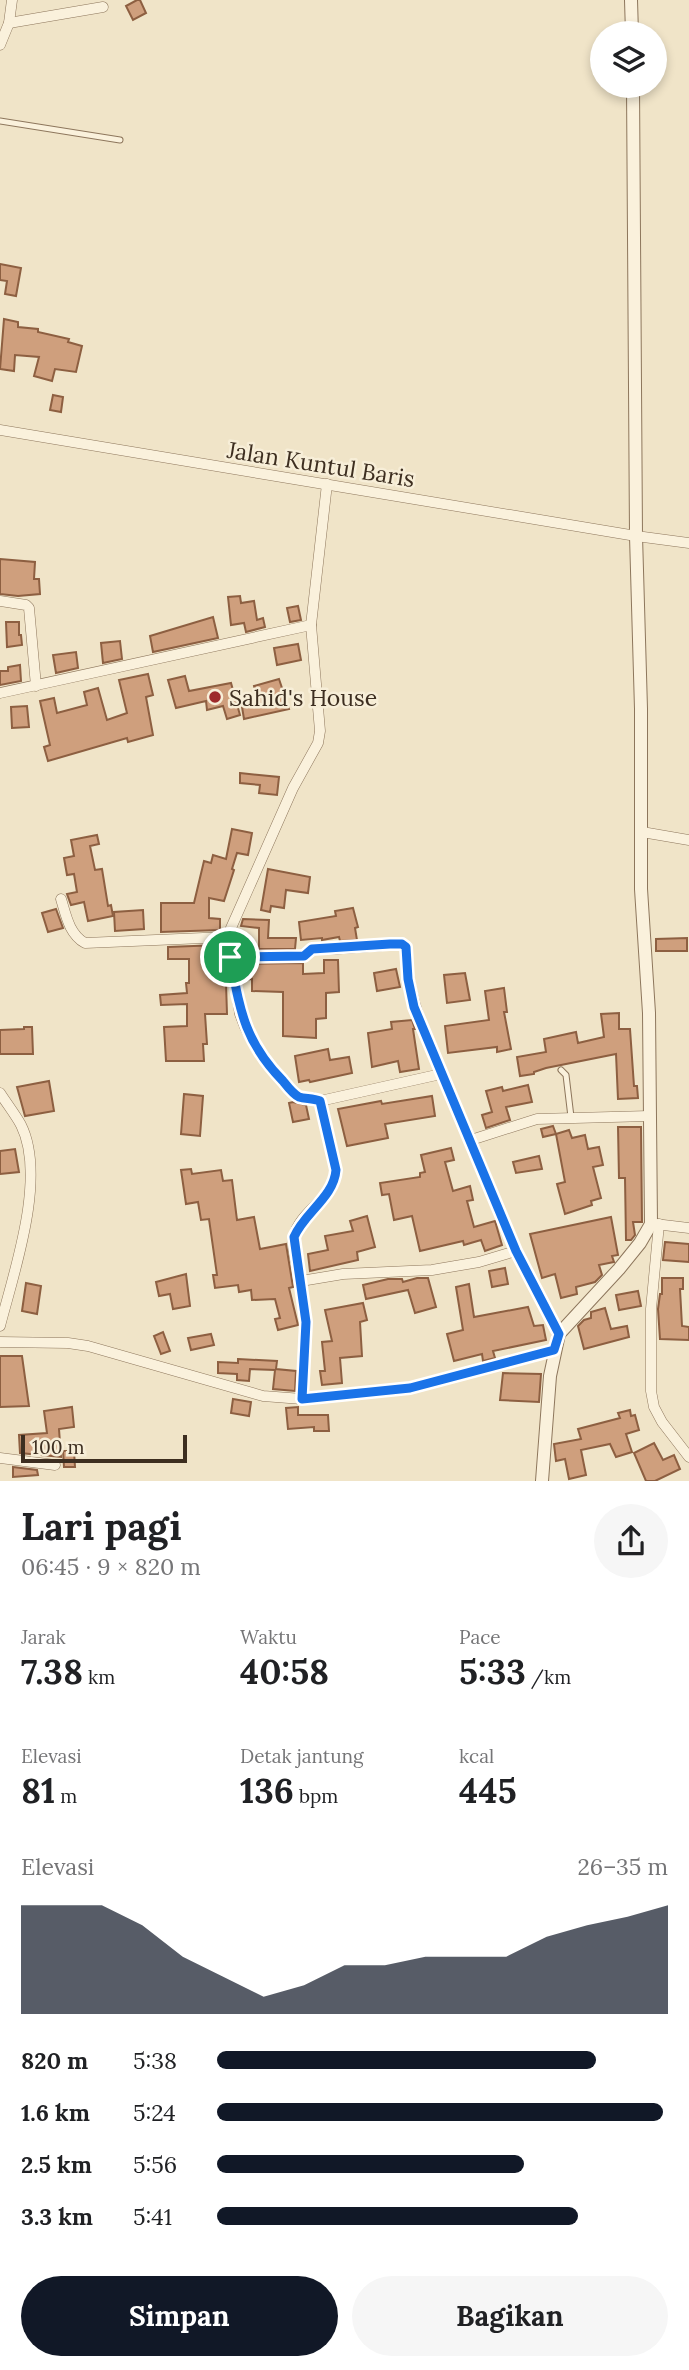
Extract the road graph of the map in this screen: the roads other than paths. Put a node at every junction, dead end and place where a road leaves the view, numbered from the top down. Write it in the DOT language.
graph roads {
  1 [pos="12,0"];
  2 [pos="631,0"];
  3 [pos="103,7"];
  4 [pos="632,21"];
  5 [pos="9,23"];
  6 [pos="0,45"];
  7 [pos="634,98"];
  8 [pos="0,121"];
  9 [pos="120,140"];
  10 [pos="0,430"];
  11 [pos="327,484"];
  12 [pos="636,536"];
  13 [pos="689,543"];
  14 [pos="0,601"];
  15 [pos="311,625"];
  16 [pos="36,685"];
  17 [pos="0,693"];
  18 [pos="642,832"];
  19 [pos="689,839"];
  20 [pos="61,899"];
  21 [pos="227,937"];
  22 [pos="230,957"];
  23 [pos="561,1070"];
  24 [pos="441,1074"];
  25 [pos="0,1093"];
  26 [pos="320,1101"];
  27 [pos="649,1115"];
  28 [pos="571,1117"];
  29 [pos="471,1140"];
  30 [pos="655,1224"];
  31 [pos="689,1228"];
  32 [pos="516,1251"];
  33 [pos="301,1281"];
  34 [pos="0,1326"];
  35 [pos="559,1334"];
  36 [pos="0,1342"];
  37 [pos="554,1350"];
  38 [pos="302,1399"];
  39 [pos="689,1457"];
  40 [pos="0,1458"];
  41 [pos="55,1465"];
  42 [pos="542,1481"];
  1 -- 5 [label="street"];
  2 -- 4 [label="street"];
  3 -- 5 [label="street"];
  5 -- 6 [label="street"];
  7 -- 12 [label="street"];
  8 -- 9 [label="lane"];
  10 -- 11 [label="street, Jalan Kuntul Baris"];
  11 -- 12 [label="street, Jalan Kuntul Baris"];
  11 -- 15 [label="street"];
  12 -- 13 [label="street, Jalan Kuntul Baris"];
  12 -- 18 [label="street"];
  14 -- 16 [label="street"];
  15 -- 16 [label="street"];
  15 -- 21 [label="street"];
  16 -- 17 [label="street"];
  18 -- 19 [label="street"];
  18 -- 27 [label="street"];
  20 -- 21 [label="street"];
  21 -- 22 [label="street"];
  22 -- 24 [label="street"];
  22 -- 26 [label="street"];
  23 -- 28 [label="lane"];
  24 -- 26 [label="street"];
  24 -- 29 [label="street"];
  25 -- 34 [label="street"];
  26 -- 33 [label="street"];
  27 -- 28 [label="street"];
  27 -- 30 [label="street"];
  28 -- 29 [label="street"];
  29 -- 32 [label="street"];
  30 -- 31 [label="street"];
  30 -- 35 [label="street"];
  30 -- 39 [label="street"];
  32 -- 33 [label="street"];
  32 -- 35 [label="street"];
  33 -- 38 [label="street"];
  35 -- 37 [label="street"];
  36 -- 38 [label="street"];
  37 -- 38 [label="street"];
  37 -- 42 [label="street"];
  40 -- 41 [label="street"];
}
